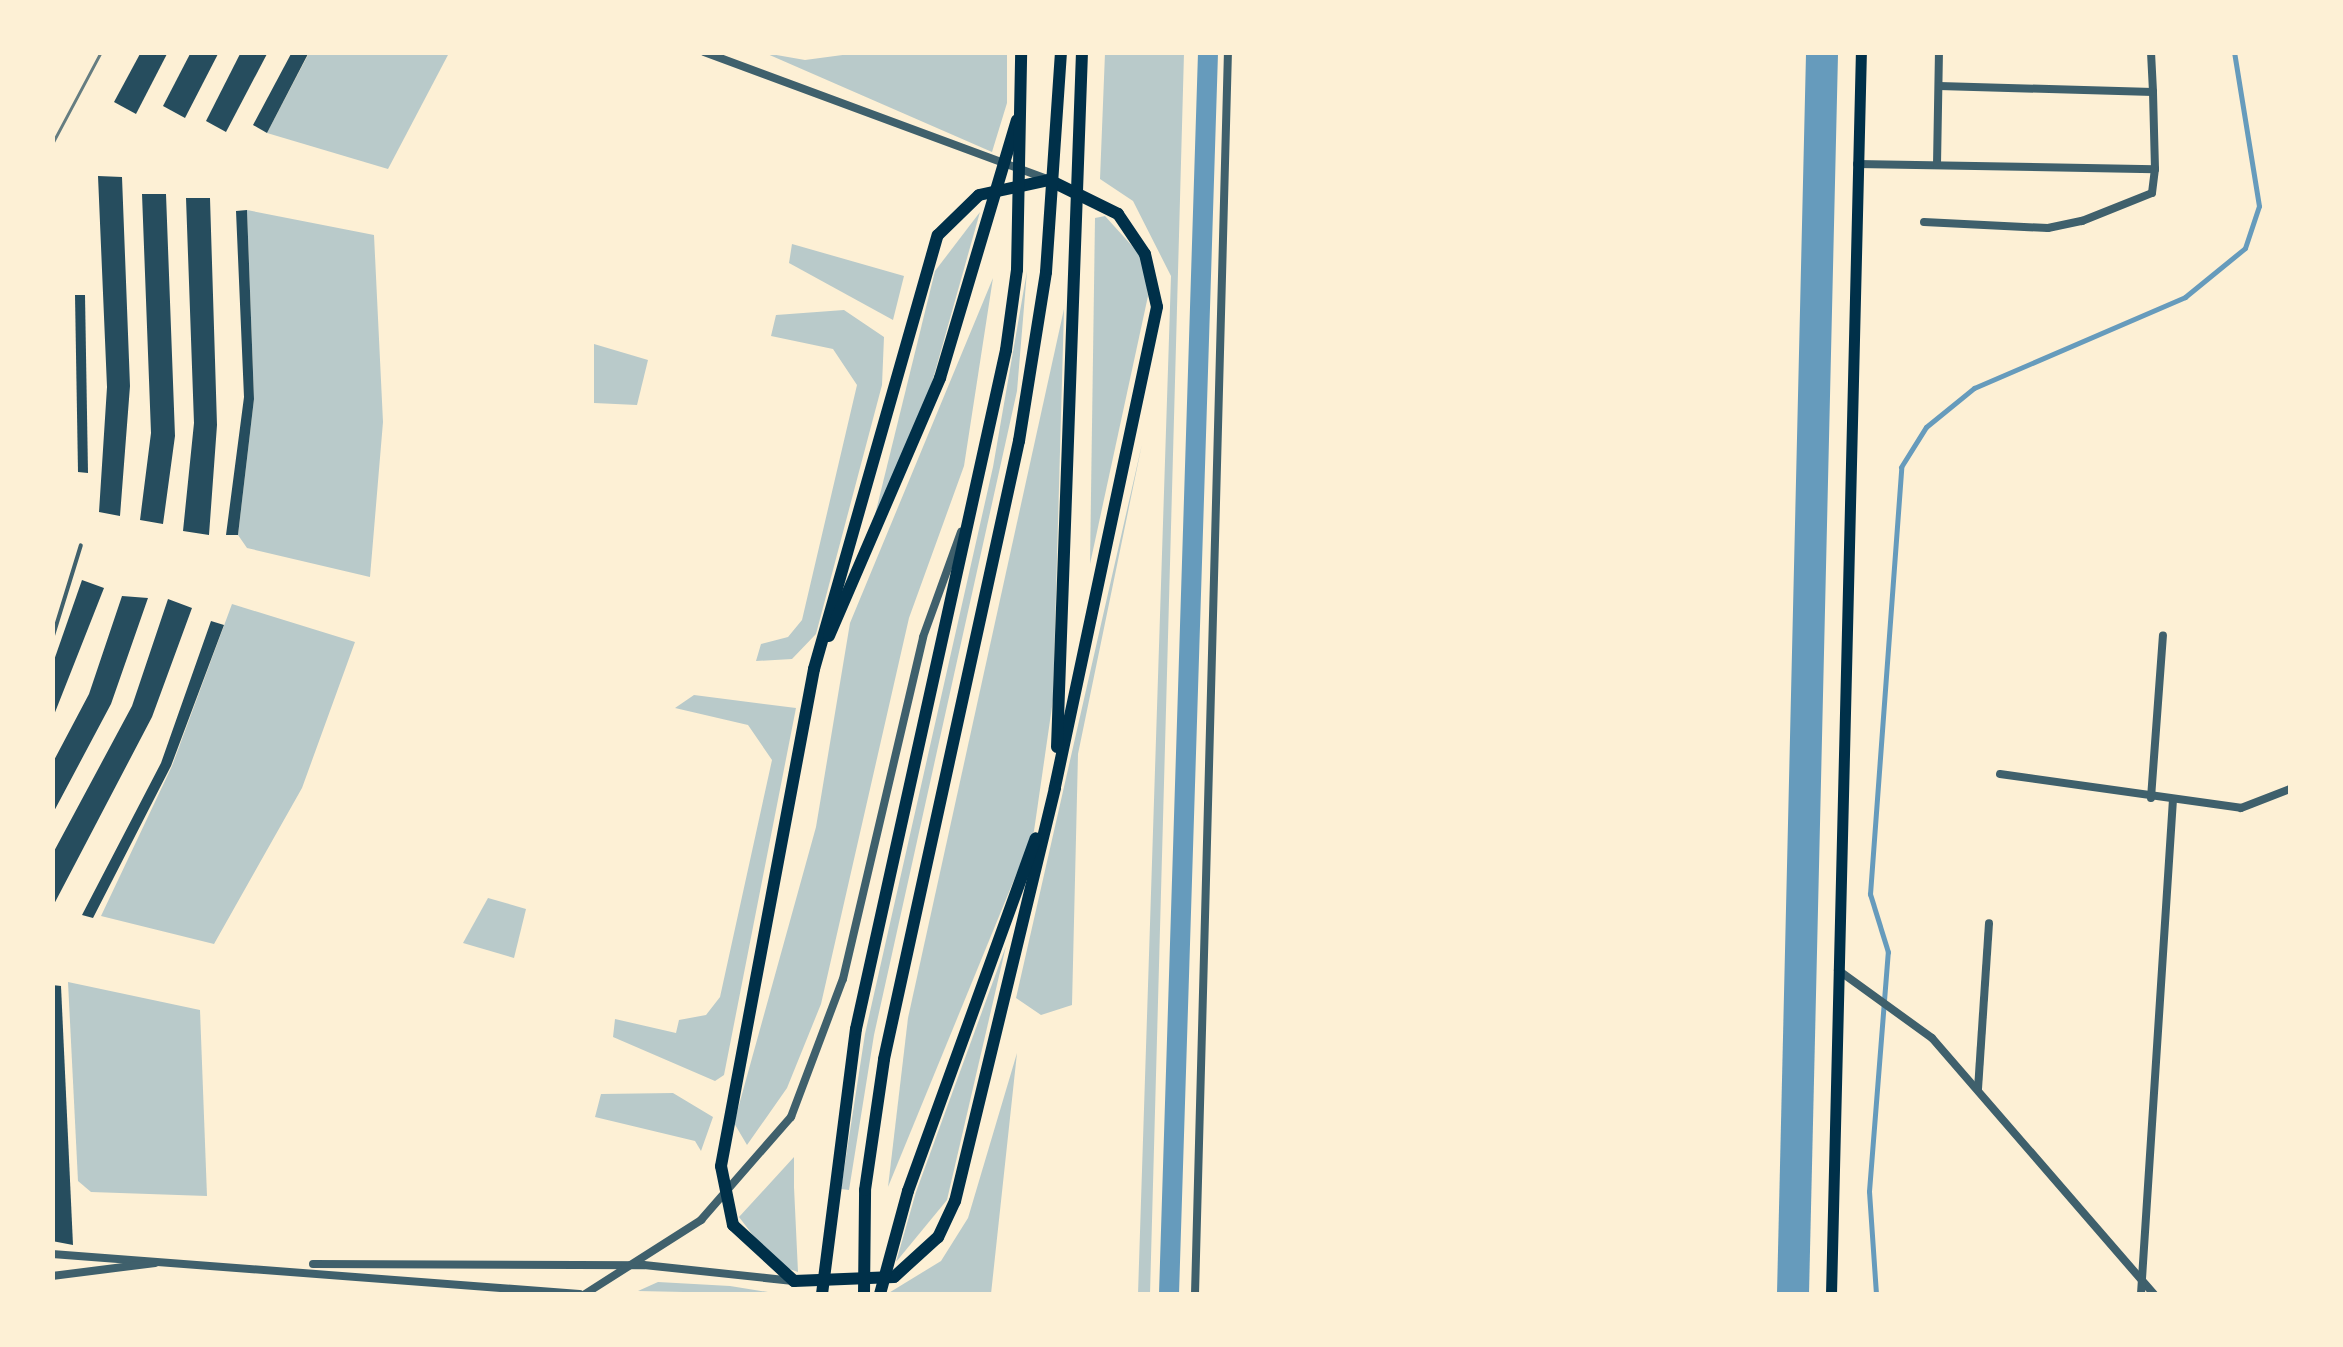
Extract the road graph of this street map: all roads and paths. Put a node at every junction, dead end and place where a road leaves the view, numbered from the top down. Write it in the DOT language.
graph roads {
  1 [pos="704,52"];
  2 [pos="1021,52"];
  3 [pos="1061,52"];
  4 [pos="1082,52"];
  5 [pos="1228,52"];
  6 [pos="1861,52"];
  7 [pos="1939,52"];
  8 [pos="2151,52"];
  9 [pos="1938,86"];
  10 [pos="2153,92"];
  11 [pos="1021,103"];
  12 [pos="1857,164"];
  13 [pos="1937,165"];
  14 [pos="2155,170"];
  15 [pos="1048,180"];
  16 [pos="1924,222"];
  17 [pos="978,492"];
  18 [pos="81,545"];
  19 [pos="2162,635"];
  20 [pos="52,639"];
  21 [pos="814,668"];
  22 [pos="2000,774"];
  23 [pos="1055,788"];
  24 [pos="2290,788"];
  25 [pos="2151,798"];
  26 [pos="2174,802"];
  27 [pos="1989,923"];
  28 [pos="1838,970"];
  29 [pos="1978,1090"];
  30 [pos="52,1254"];
  31 [pos="174,1260"];
  32 [pos="274,1264"];
  33 [pos="52,1276"];
  34 [pos="2138,1279"];
  35 [pos="794,1281"];
  36 [pos="602,1287"];
  37 [pos="562,1294"];
  38 [pos="582,1294"];
  39 [pos="822,1294"];
  40 [pos="864,1294"];
  41 [pos="880,1294"];
  42 [pos="1195,1294"];
  43 [pos="1831,1294"];
  44 [pos="2141,1294"];
  45 [pos="2154,1294"];
  1 -- 15 [label="street"];
  2 -- 11 [label="main road"];
  3 -- 40 [label="main road"];
  4 -- 23 [label="main road"];
  5 -- 42 [label="street"];
  6 -- 12 [label="main road"];
  7 -- 9 [label="street"];
  8 -- 10 [label="street"];
  9 -- 10 [label="street"];
  9 -- 13 [label="street"];
  10 -- 14 [label="street"];
  11 -- 17 [label="main road"];
  11 -- 21 [label="main road"];
  12 -- 13 [label="street"];
  12 -- 28 [label="main road"];
  13 -- 14 [label="street"];
  14 -- 16 [label="street"];
  15 -- 21 [label="main road"];
  15 -- 23 [label="main road"];
  17 -- 36 [label="street"];
  17 -- 39 [label="main road"];
  18 -- 20 [label="lane"];
  19 -- 25 [label="street"];
  21 -- 35 [label="main road"];
  22 -- 25 [label="street"];
  23 -- 35 [label="main road"];
  23 -- 41 [label="main road"];
  24 -- 26 [label="street"];
  25 -- 26 [label="street"];
  26 -- 34 [label="street"];
  27 -- 29 [label="street"];
  28 -- 29 [label="street"];
  28 -- 43 [label="main road"];
  29 -- 34 [label="street"];
  30 -- 31 [label="street"];
  31 -- 32 [label="street"];
  31 -- 33 [label="street"];
  32 -- 35 [label="street"];
  32 -- 38 [label="street"];
  34 -- 44 [label="street"];
  34 -- 45 [label="street"];
  36 -- 37 [label="street"];
  36 -- 38 [label="street"];
}
